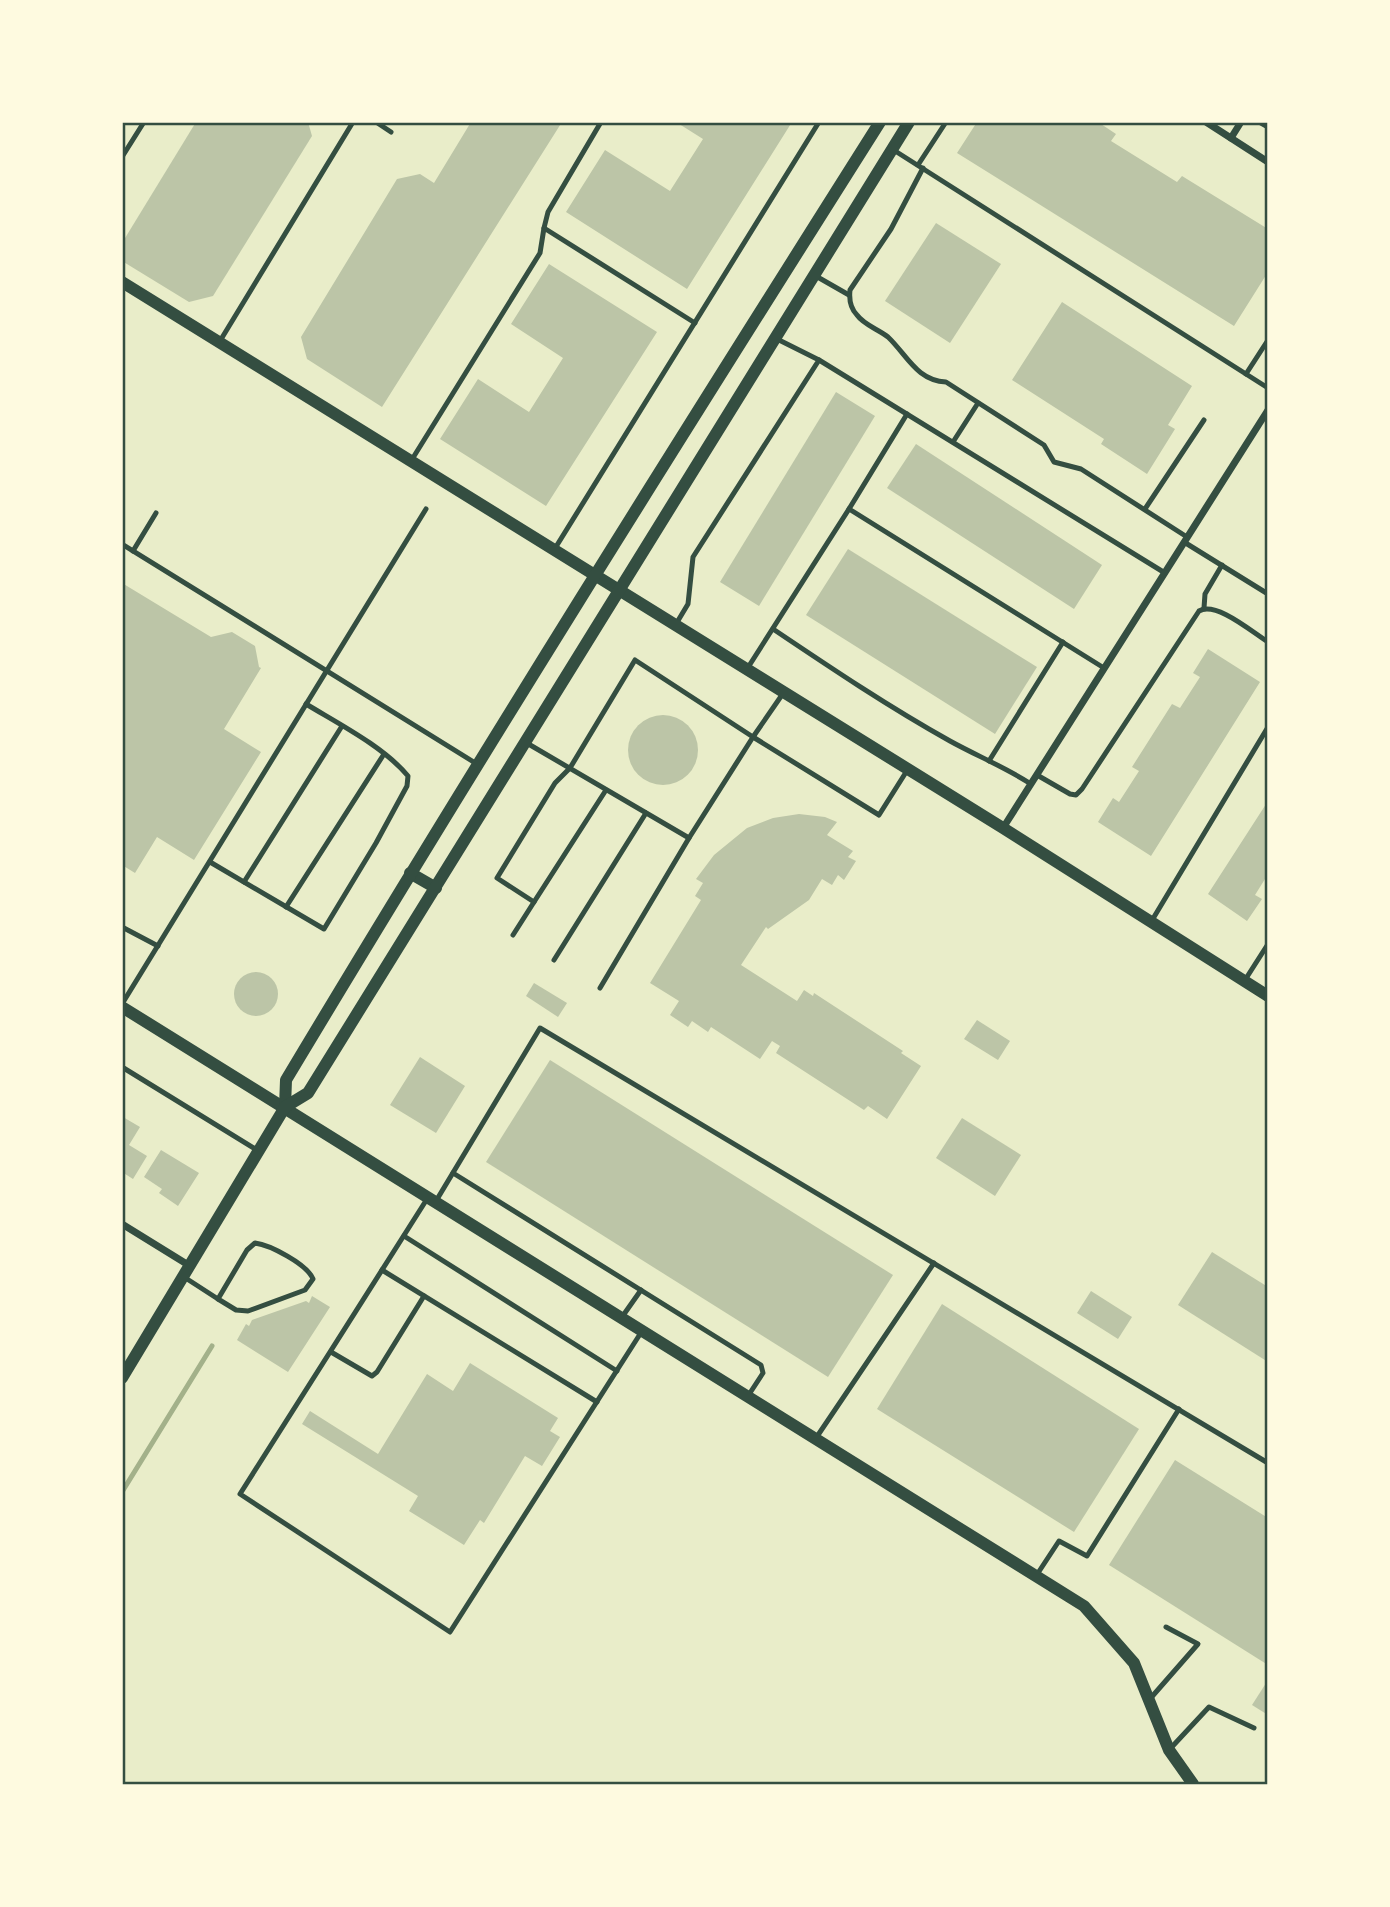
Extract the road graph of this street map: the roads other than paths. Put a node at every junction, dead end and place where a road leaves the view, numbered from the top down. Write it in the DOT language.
graph roads {
  1 [pos="144,122"];
  2 [pos="353,122"];
  3 [pos="376,122"];
  4 [pos="601,122"];
  5 [pos="819,122"];
  6 [pos="880,122"];
  7 [pos="946,122"];
  8 [pos="1206,122"];
  9 [pos="1241,122"];
  10 [pos="1261,122"];
  11 [pos="903,124"];
  12 [pos="1268,126"];
  13 [pos="391,132"];
  14 [pos="1231,138"];
  15 [pos="892,149"];
  16 [pos="122,157"];
  17 [pos="1268,162"];
  18 [pos="920,166"];
  19 [pos="544,228"];
  20 [pos="814,275"];
  21 [pos="122,282"];
  22 [pos="849,295"];
  23 [pos="695,323"];
  24 [pos="775,338"];
  25 [pos="1268,340"];
  26 [pos="219,342"];
  27 [pos="819,360"];
  28 [pos="1245,374"];
  29 [pos="1268,388"];
  30 [pos="978,402"];
  31 [pos="1268,410"];
  32 [pos="907,414"];
  33 [pos="1204,420"];
  34 [pos="953,442"];
  35 [pos="411,461"];
  36 [pos="426,509"];
  37 [pos="849,509"];
  38 [pos="1145,509"];
  39 [pos="156,513"];
  40 [pos="1186,539"];
  41 [pos="122,544"];
  42 [pos="554,550"];
  43 [pos="133,551"];
  44 [pos="1222,565"];
  45 [pos="1165,573"];
  46 [pos="594,575"];
  47 [pos="619,590"];
  48 [pos="1268,594"];
  49 [pos="1204,608"];
  50 [pos="675,625"];
  51 [pos="773,629"];
  52 [pos="1063,642"];
  53 [pos="1268,642"];
  54 [pos="1104,668"];
  55 [pos="747,669"];
  56 [pos="327,671"];
  57 [pos="784,692"];
  58 [pos="306,704"];
  59 [pos="342,726"];
  60 [pos="1268,727"];
  61 [pos="753,737"];
  62 [pos="525,742"];
  63 [pos="384,754"];
  64 [pos="989,761"];
  65 [pos="477,764"];
  66 [pos="570,768"];
  67 [pos="908,769"];
  68 [pos="1037,775"];
  69 [pos="1031,784"];
  70 [pos="606,790"];
  71 [pos="646,813"];
  72 [pos="1003,828"];
  73 [pos="690,838"];
  74 [pos="210,862"];
  75 [pos="410,873"];
  76 [pos="244,882"];
  77 [pos="436,888"];
  78 [pos="534,902"];
  79 [pos="286,907"];
  80 [pos="1151,922"];
  81 [pos="122,927"];
  82 [pos="513,935"];
  83 [pos="1268,944"];
  84 [pos="158,946"];
  85 [pos="554,960"];
  86 [pos="1244,981"];
  87 [pos="600,988"];
  88 [pos="1268,996"];
  89 [pos="122,1006"];
  90 [pos="122,1067"];
  91 [pos="285,1107"];
  92 [pos="258,1151"];
  93 [pos="453,1173"];
  94 [pos="433,1199"];
  95 [pos="122,1224"];
  96 [pos="404,1236"];
  97 [pos="934,1263"];
  98 [pos="382,1270"];
  99 [pos="187,1272"];
  100 [pos="641,1290"];
  101 [pos="424,1296"];
  102 [pos="218,1299"];
  103 [pos="622,1317"];
  104 [pos="643,1330"];
  105 [pos="331,1352"];
  106 [pos="617,1371"];
  107 [pos="123,1375"];
  108 [pos="748,1396"];
  109 [pos="597,1402"];
  110 [pos="1179,1409"];
  111 [pos="816,1438"];
  112 [pos="1268,1463"];
  113 [pos="1036,1576"];
  114 [pos="1166,1627"];
  115 [pos="1149,1700"];
  116 [pos="1254,1728"];
  117 [pos="1170,1749"];
  118 [pos="1193,1784"];
  1 -- 16 [label="lane"];
  2 -- 26 [label="lane"];
  3 -- 13 [label="lane"];
  4 -- 19 [label="lane"];
  5 -- 23 [label="lane"];
  6 -- 46 [label="street"];
  7 -- 18 [label="lane"];
  8 -- 14 [label="street"];
  9 -- 14 [label="street"];
  10 -- 12 [label="street"];
  11 -- 15 [label="street"];
  14 -- 17 [label="street"];
  15 -- 18 [label="lane"];
  15 -- 20 [label="street"];
  18 -- 22 [label="lane"];
  18 -- 28 [label="lane"];
  19 -- 23 [label="lane"];
  19 -- 35 [label="lane"];
  20 -- 22 [label="lane"];
  20 -- 24 [label="street"];
  21 -- 26 [label="street"];
  22 -- 30 [label="lane"];
  23 -- 42 [label="lane"];
  24 -- 27 [label="lane"];
  24 -- 47 [label="street"];
  25 -- 28 [label="lane"];
  26 -- 35 [label="street"];
  27 -- 32 [label="lane"];
  27 -- 50 [label="lane"];
  28 -- 29 [label="lane"];
  30 -- 34 [label="lane"];
  30 -- 38 [label="lane"];
  31 -- 40 [label="street"];
  32 -- 34 [label="lane"];
  32 -- 37 [label="lane"];
  33 -- 38 [label="lane"];
  34 -- 45 [label="lane"];
  35 -- 42 [label="street"];
  36 -- 56 [label="lane"];
  37 -- 51 [label="lane"];
  37 -- 52 [label="lane"];
  38 -- 40 [label="lane"];
  39 -- 43 [label="lane"];
  40 -- 44 [label="lane"];
  40 -- 45 [label="street"];
  41 -- 43 [label="lane"];
  42 -- 46 [label="street"];
  43 -- 56 [label="lane"];
  44 -- 48 [label="lane"];
  44 -- 49 [label="lane"];
  45 -- 54 [label="street"];
  46 -- 47 [label="street"];
  46 -- 65 [label="street"];
  47 -- 50 [label="street"];
  47 -- 62 [label="street"];
  49 -- 53 [label="lane"];
  49 -- 68 [label="lane"];
  50 -- 55 [label="street"];
  51 -- 55 [label="lane"];
  51 -- 64 [label="lane"];
  52 -- 54 [label="lane"];
  52 -- 64 [label="lane"];
  54 -- 68 [label="street"];
  55 -- 57 [label="street"];
  56 -- 58 [label="lane"];
  56 -- 65 [label="lane"];
  57 -- 61 [label="lane"];
  57 -- 67 [label="street"];
  58 -- 59 [label="lane"];
  58 -- 74 [label="lane"];
  59 -- 63 [label="lane"];
  59 -- 76 [label="lane"];
  60 -- 80 [label="lane"];
  61 -- 66 [label="lane"];
  61 -- 67 [label="lane"];
  61 -- 73 [label="lane"];
  62 -- 66 [label="lane"];
  62 -- 77 [label="street"];
  63 -- 79 [label="lane"];
  63 -- 79 [label="lane"];
  64 -- 69 [label="lane"];
  65 -- 75 [label="street"];
  66 -- 70 [label="lane"];
  66 -- 78 [label="lane"];
  67 -- 72 [label="street"];
  68 -- 69 [label="street"];
  69 -- 72 [label="street"];
  70 -- 71 [label="lane"];
  70 -- 78 [label="lane"];
  71 -- 73 [label="lane"];
  71 -- 85 [label="lane"];
  72 -- 80 [label="street"];
  73 -- 87 [label="lane"];
  74 -- 76 [label="lane"];
  74 -- 84 [label="lane"];
  75 -- 77 [label="street"];
  75 -- 91 [label="street"];
  76 -- 79 [label="lane"];
  77 -- 91 [label="street"];
  78 -- 82 [label="lane"];
  80 -- 86 [label="street"];
  81 -- 84 [label="lane"];
  83 -- 86 [label="lane"];
  84 -- 89 [label="lane"];
  86 -- 88 [label="street"];
  89 -- 91 [label="street"];
  90 -- 92 [label="lane"];
  91 -- 92 [label="street"];
  91 -- 94 [label="street"];
  92 -- 99 [label="street"];
  93 -- 94 [label="lane"];
  93 -- 97 [label="lane"];
  93 -- 100 [label="lane"];
  94 -- 96 [label="lane"];
  94 -- 103 [label="street"];
  95 -- 99 [label="street"];
  96 -- 98 [label="lane"];
  96 -- 106 [label="lane"];
  97 -- 110 [label="lane"];
  97 -- 111 [label="lane"];
  98 -- 101 [label="lane"];
  98 -- 105 [label="lane"];
  99 -- 102 [label="lane"];
  99 -- 107 [label="street"];
  100 -- 103 [label="lane"];
  100 -- 108 [label="lane"];
  101 -- 105 [label="lane"];
  101 -- 109 [label="lane"];
  102 -- 102 [label="lane"];
  103 -- 104 [label="street"];
  104 -- 106 [label="lane"];
  104 -- 108 [label="street"];
  105 -- 109 [label="lane"];
  106 -- 109 [label="lane"];
  108 -- 111 [label="street"];
  110 -- 112 [label="lane"];
  110 -- 113 [label="lane"];
  111 -- 113 [label="street"];
  113 -- 115 [label="street"];
  114 -- 115 [label="lane"];
  115 -- 117 [label="street"];
  116 -- 117 [label="lane"];
  117 -- 118 [label="street"];
}
